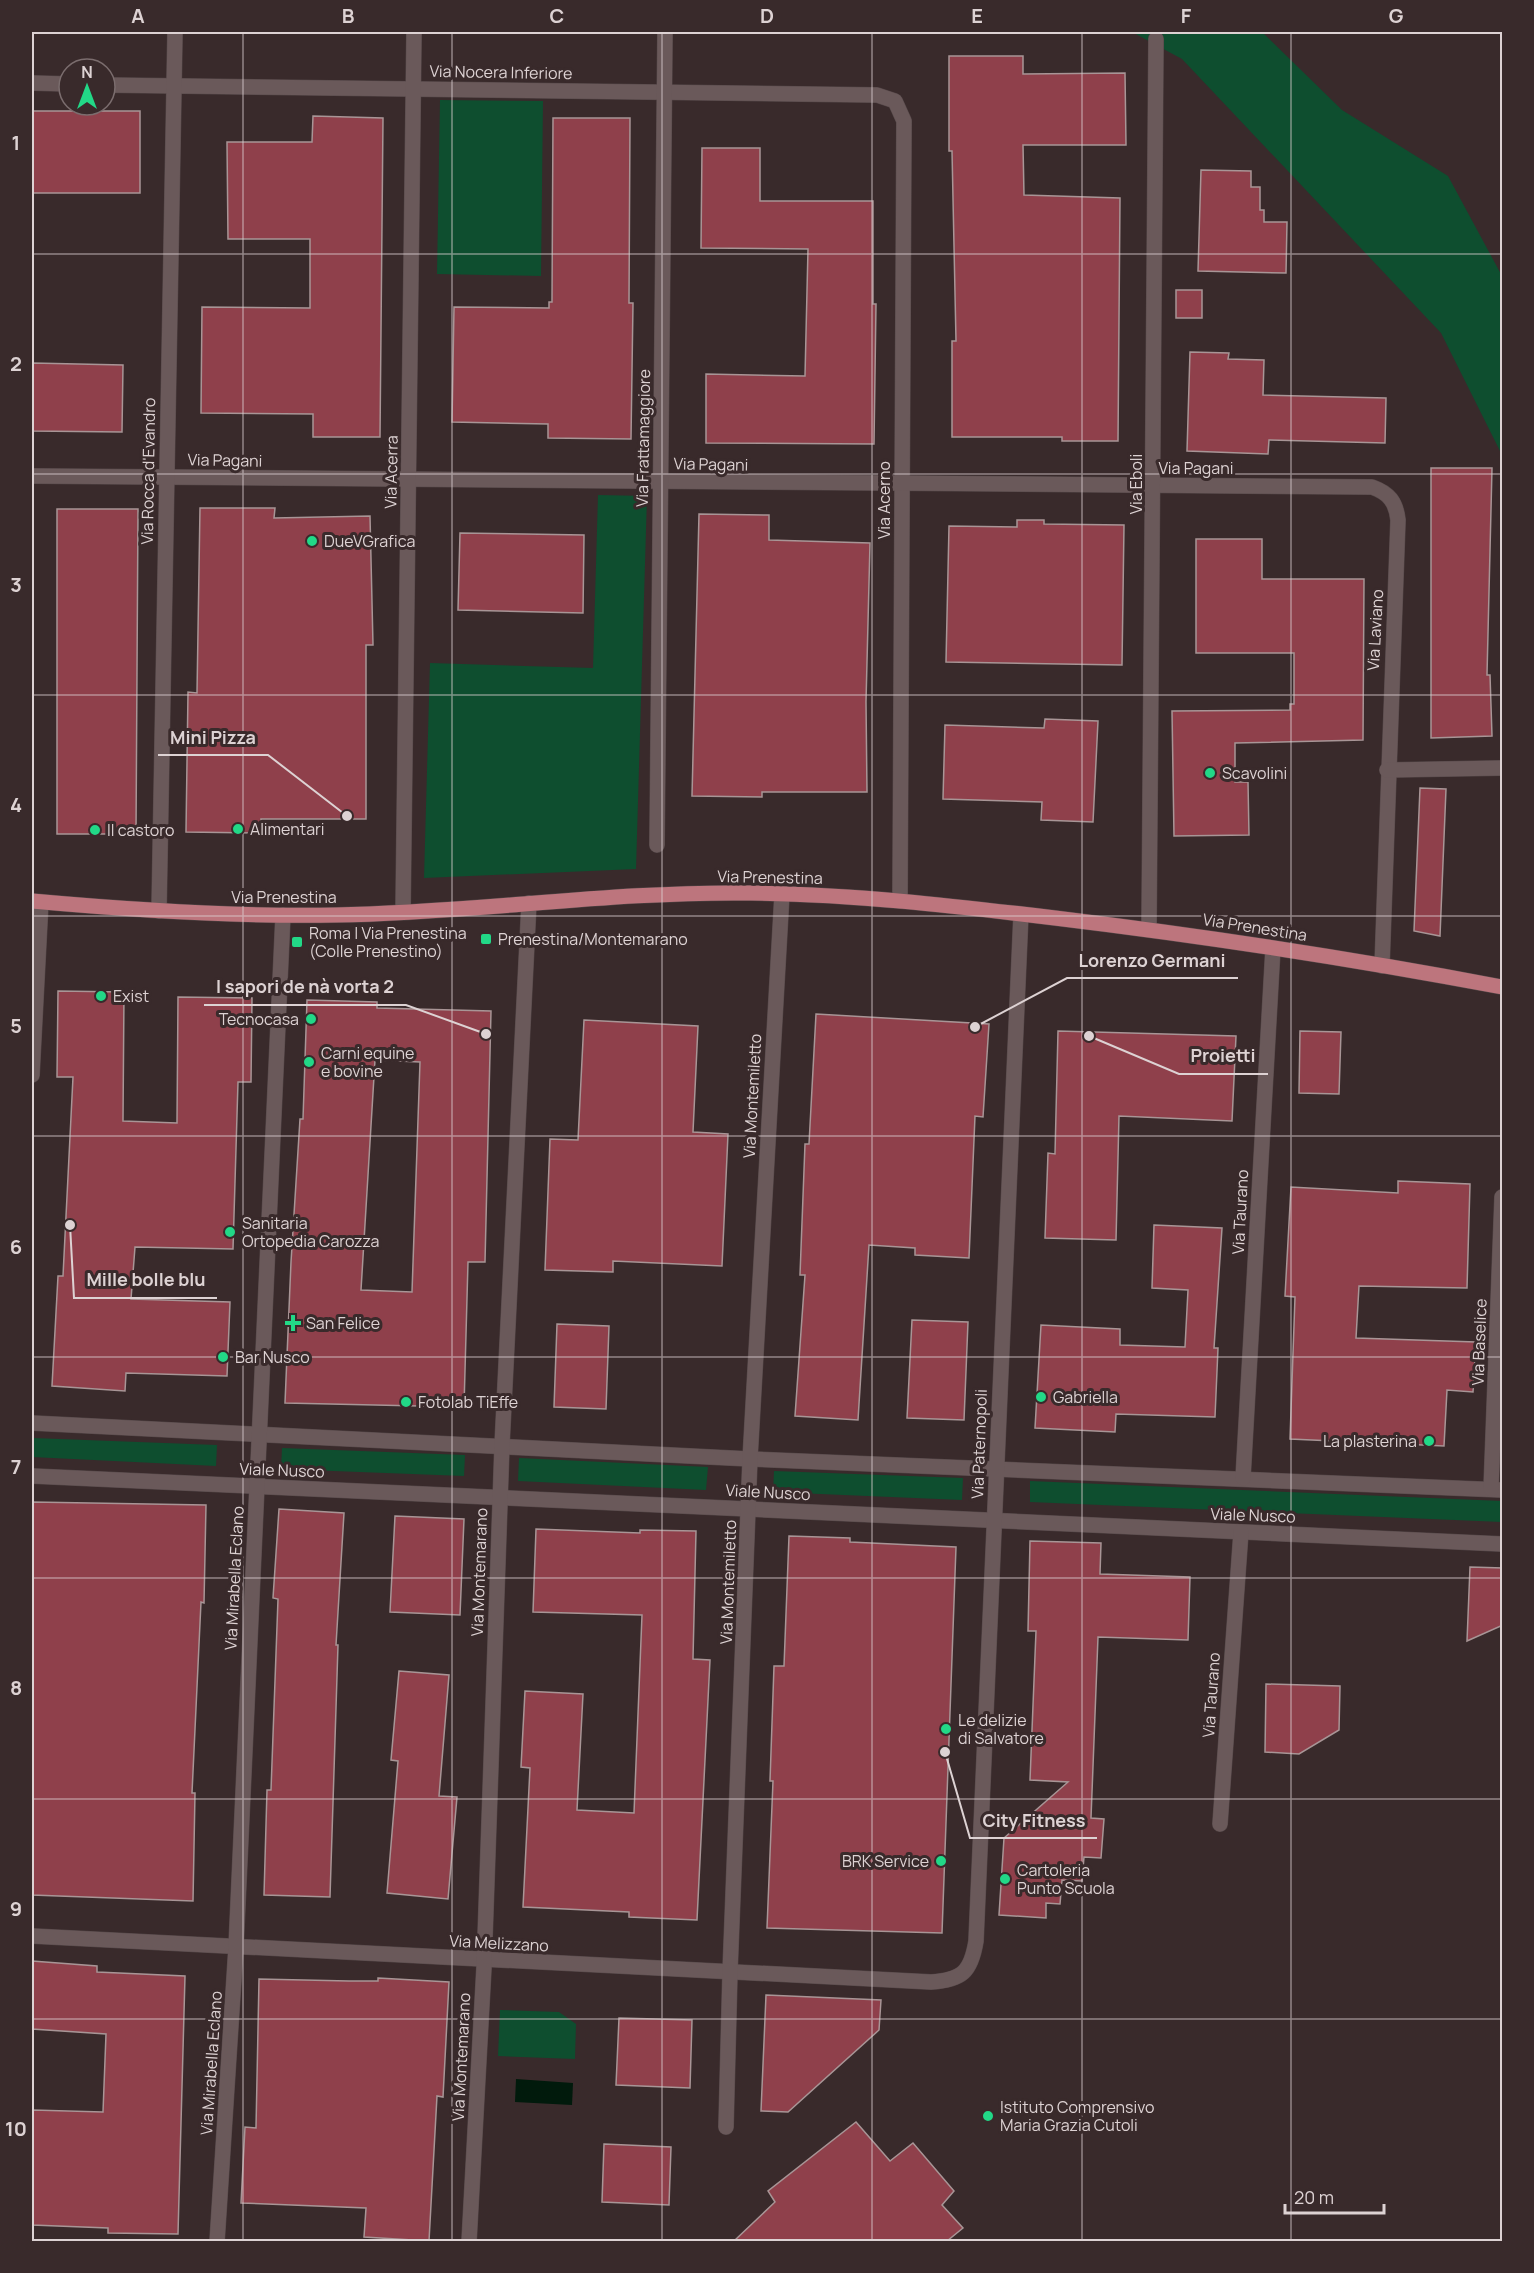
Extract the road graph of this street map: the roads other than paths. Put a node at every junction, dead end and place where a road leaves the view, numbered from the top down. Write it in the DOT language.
graph roads {
  1 [pos="175,32"];
  2 [pos="414,32"];
  3 [pos="665,32"];
  4 [pos="1156,39"];
  5 [pos="32,84"];
  6 [pos="57,84"];
  7 [pos="117,85"];
  8 [pos="175,86"];
  9 [pos="413,89"];
  10 [pos="664,93"];
  11 [pos="895,101"];
  12 [pos="32,476"];
  13 [pos="166,478"];
  14 [pos="409,480"];
  15 [pos="661,482"];
  16 [pos="902,485"];
  17 [pos="1154,486"];
  18 [pos="1388,494"];
  19 [pos="1503,768"];
  20 [pos="1387,770"];
  21 [pos="657,845"];
  22 [pos="782,894"];
  23 [pos="900,901"];
  24 [pos="36,902"];
  25 [pos="529,903"];
  26 [pos="159,911"];
  27 [pos="403,912"];
  28 [pos="1021,914"];
  29 [pos="283,915"];
  30 [pos="1149,929"];
  31 [pos="1274,948"];
  32 [pos="1382,966"];
  33 [pos="1503,987"];
  34 [pos="32,1075"];
  35 [pos="1503,1197"];
  36 [pos="32,1423"];
  37 [pos="258,1434"];
  38 [pos="502,1445"];
  39 [pos="750,1459"];
  40 [pos="996,1468"];
  41 [pos="32,1476"];
  42 [pos="1243,1478"];
  43 [pos="256,1488"];
  44 [pos="1497,1490"];
  45 [pos="500,1496"];
  46 [pos="749,1509"];
  47 [pos="994,1522"];
  48 [pos="1241,1533"];
  49 [pos="1503,1544"];
  50 [pos="1220,1824"];
  51 [pos="32,1936"];
  52 [pos="236,1947"];
  53 [pos="484,1960"];
  54 [pos="730,1972"];
  55 [pos="964,1973"];
  56 [pos="726,2127"];
  57 [pos="217,2241"];
  58 [pos="469,2241"];
  1 -- 8 [label="street, Via Rocca d'Evandro"];
  2 -- 9 [label="street, Via Acerra"];
  3 -- 10 [label="street, Via Frattamaggiore"];
  4 -- 17 [label="street, Via Eboli"];
  5 -- 6 [label="street"];
  7 -- 8 [label="street, Via Nocera Inferiore"];
  8 -- 9 [label="street, Via Nocera Inferiore"];
  8 -- 13 [label="street, Via Rocca d'Evandro"];
  9 -- 10 [label="street, Via Nocera Inferiore"];
  9 -- 14 [label="street, Via Acerra"];
  10 -- 11 [label="street, Via Nocera Inferiore"];
  10 -- 15 [label="street, Via Frattamaggiore"];
  11 -- 16 [label="street, Via Acerno"];
  12 -- 13 [label="street, Via Pagani"];
  13 -- 14 [label="street, Via Pagani"];
  13 -- 26 [label="street, Via Rocca d'Evandro"];
  14 -- 15 [label="street, Via Pagani"];
  14 -- 27 [label="street, Via Acerra"];
  15 -- 16 [label="street, Via Pagani"];
  15 -- 21 [label="street, Via Frattamaggiore"];
  16 -- 17 [label="street, Via Pagani"];
  16 -- 23 [label="street, Via Acerno"];
  17 -- 18 [label="street, Via Pagani"];
  17 -- 30 [label="street, Via Eboli"];
  18 -- 20 [label="street, Via Laviano"];
  19 -- 20 [label="street"];
  20 -- 32 [label="street, Via Laviano"];
  22 -- 23 [label="main road, Via Prenestina"];
  22 -- 25 [label="main road, Via Prenestina"];
  22 -- 39 [label="street, Via Montemiletto"];
  23 -- 28 [label="main road, Via Prenestina"];
  24 -- 26 [label="main road, Via Prenestina"];
  24 -- 34 [label="street"];
  25 -- 27 [label="main road, Via Prenestina"];
  25 -- 38 [label="street, Via Montemarano"];
  26 -- 29 [label="main road, Via Prenestina"];
  27 -- 29 [label="main road, Via Prenestina"];
  28 -- 30 [label="main road, Via Prenestina"];
  28 -- 40 [label="street, Via Paternopoli"];
  29 -- 37 [label="street, Via Mirabella Eclano"];
  30 -- 31 [label="main road, Via Prenestina"];
  31 -- 32 [label="main road, Via Prenestina"];
  31 -- 42 [label="street, Via Taurano"];
  32 -- 33 [label="main road, Via Prenestina"];
  35 -- 44 [label="street, Via Baselice"];
  36 -- 37 [label="street, Viale Nusco"];
  37 -- 38 [label="street, Viale Nusco"];
  37 -- 43 [label="street, Via Mirabella Eclano"];
  38 -- 39 [label="street, Viale Nusco"];
  38 -- 45 [label="street, Via Montemarano"];
  39 -- 40 [label="street, Viale Nusco"];
  39 -- 46 [label="street, Via Montemiletto"];
  40 -- 42 [label="street, Viale Nusco"];
  40 -- 47 [label="street, Via Paternopoli"];
  41 -- 43 [label="street, Viale Nusco"];
  42 -- 44 [label="street, Viale Nusco"];
  43 -- 45 [label="street, Viale Nusco"];
  43 -- 52 [label="street, Via Mirabella Eclano"];
  45 -- 46 [label="street, Viale Nusco"];
  45 -- 53 [label="street, Via Montemarano"];
  46 -- 47 [label="street, Viale Nusco"];
  46 -- 54 [label="street, Via Montemiletto"];
  47 -- 48 [label="street, Viale Nusco"];
  47 -- 55 [label="street, Via Paternopoli"];
  48 -- 49 [label="street, Viale Nusco"];
  48 -- 50 [label="street, Via Taurano"];
  51 -- 52 [label="street, Via Melizzano"];
  52 -- 53 [label="street, Via Melizzano"];
  52 -- 57 [label="street, Via Mirabella Eclano"];
  53 -- 54 [label="street, Via Melizzano"];
  53 -- 58 [label="street, Via Montemarano"];
  54 -- 55 [label="street, Via Melizzano"];
  54 -- 56 [label="street, Via Montemiletto"];
}
